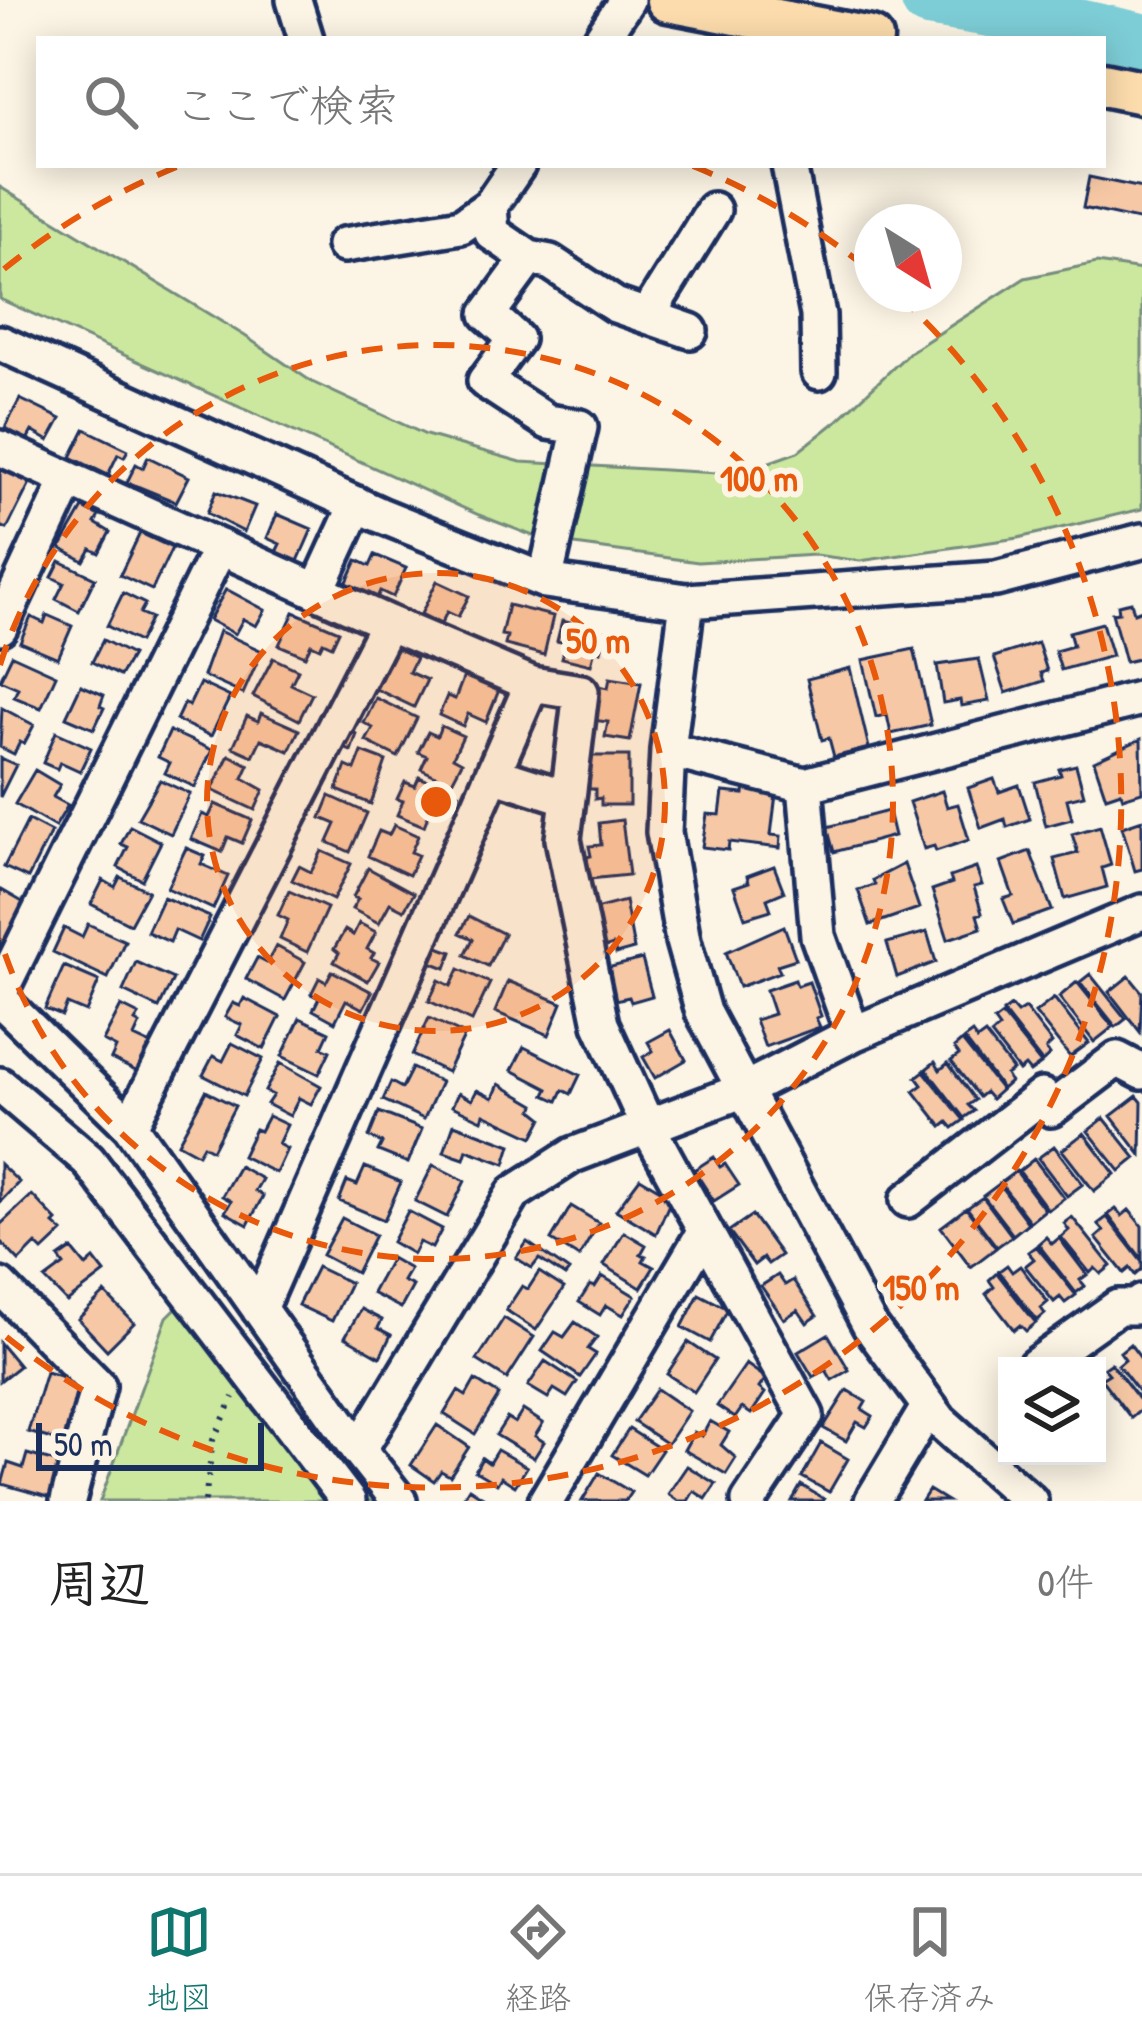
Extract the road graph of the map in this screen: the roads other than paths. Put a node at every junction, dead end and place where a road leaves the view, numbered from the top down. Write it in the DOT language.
graph roads {
  1 [pos="294,0"];
  2 [pos="627,0"];
  3 [pos="668,0"];
  4 [pos="800,32"];
  5 [pos="305,36"];
  6 [pos="604,36"];
  7 [pos="841,36"];
  8 [pos="1106,85"];
  9 [pos="1142,92"];
  10 [pos="516,168"];
  11 [pos="790,168"];
  12 [pos="490,206"];
  13 [pos="712,210"];
  14 [pos="344,245"];
  15 [pos="529,258"];
  16 [pos="647,316"];
  17 [pos="690,331"];
  18 [pos="0,343"];
  19 [pos="819,372"];
  20 [pos="0,448"];
  21 [pos="69,479"];
  22 [pos="357,504"];
  23 [pos="1142,541"];
  24 [pos="220,548"];
  25 [pos="545,581"];
  26 [pos="317,591"];
  27 [pos="688,601"];
  28 [pos="388,623"];
  29 [pos="0,628"];
  30 [pos="532,684"];
  31 [pos="1142,698"];
  32 [pos="668,750"];
  33 [pos="493,774"];
  34 [pos="806,785"];
  35 [pos="568,799"];
  36 [pos="1142,912"];
  37 [pos="0,996"];
  38 [pos="853,1034"];
  39 [pos="1142,1072"];
  40 [pos="0,1085"];
  41 [pos="744,1090"];
  42 [pos="130,1126"];
  43 [pos="648,1126"];
  44 [pos="908,1200"];
  45 [pos="705,1231"];
  46 [pos="0,1286"];
  47 [pos="1142,1302"];
  48 [pos="259,1309"];
  49 [pos="1047,1357"];
  50 [pos="929,1406"];
  51 [pos="359,1450"];
  52 [pos="68,1501"];
  53 [pos="348,1501"];
  54 [pos="399,1501"];
  55 [pos="546,1501"];
  56 [pos="749,1501"];
  57 [pos="872,1501"];
  58 [pos="1030,1501"];
  1 -- 5 [label="street"];
  2 -- 6 [label="street"];
  3 -- 4 [label="main road"];
  4 -- 7 [label="main road"];
  8 -- 9 [label="main road"];
  10 -- 12 [label="street"];
  11 -- 19 [label="street"];
  12 -- 14 [label="street"];
  12 -- 15 [label="street"];
  13 -- 16 [label="street"];
  15 -- 16 [label="street"];
  15 -- 25 [label="street"];
  16 -- 17 [label="street"];
  18 -- 22 [label="street"];
  20 -- 21 [label="street"];
  21 -- 24 [label="street"];
  21 -- 29 [label="street"];
  22 -- 25 [label="street"];
  22 -- 26 [label="street"];
  23 -- 27 [label="street"];
  24 -- 26 [label="street"];
  24 -- 37 [label="street"];
  25 -- 27 [label="street"];
  26 -- 28 [label="street"];
  27 -- 32 [label="street"];
  28 -- 30 [label="street"];
  28 -- 42 [label="street"];
  30 -- 33 [label="street"];
  30 -- 35 [label="street"];
  31 -- 34 [label="street"];
  32 -- 34 [label="street"];
  32 -- 41 [label="street"];
  33 -- 35 [label="street"];
  33 -- 48 [label="street"];
  34 -- 38 [label="street"];
  35 -- 43 [label="street"];
  36 -- 38 [label="street"];
  37 -- 42 [label="street"];
  38 -- 41 [label="street"];
  39 -- 44 [label="street"];
  40 -- 53 [label="street"];
  41 -- 43 [label="street"];
  41 -- 50 [label="street"];
  42 -- 48 [label="street"];
  43 -- 45 [label="street"];
  43 -- 51 [label="street"];
  45 -- 55 [label="street"];
  45 -- 56 [label="street"];
  46 -- 52 [label="street"];
  47 -- 49 [label="street"];
  48 -- 51 [label="street"];
  50 -- 57 [label="street"];
  50 -- 58 [label="street"];
  51 -- 54 [label="street"];
}
